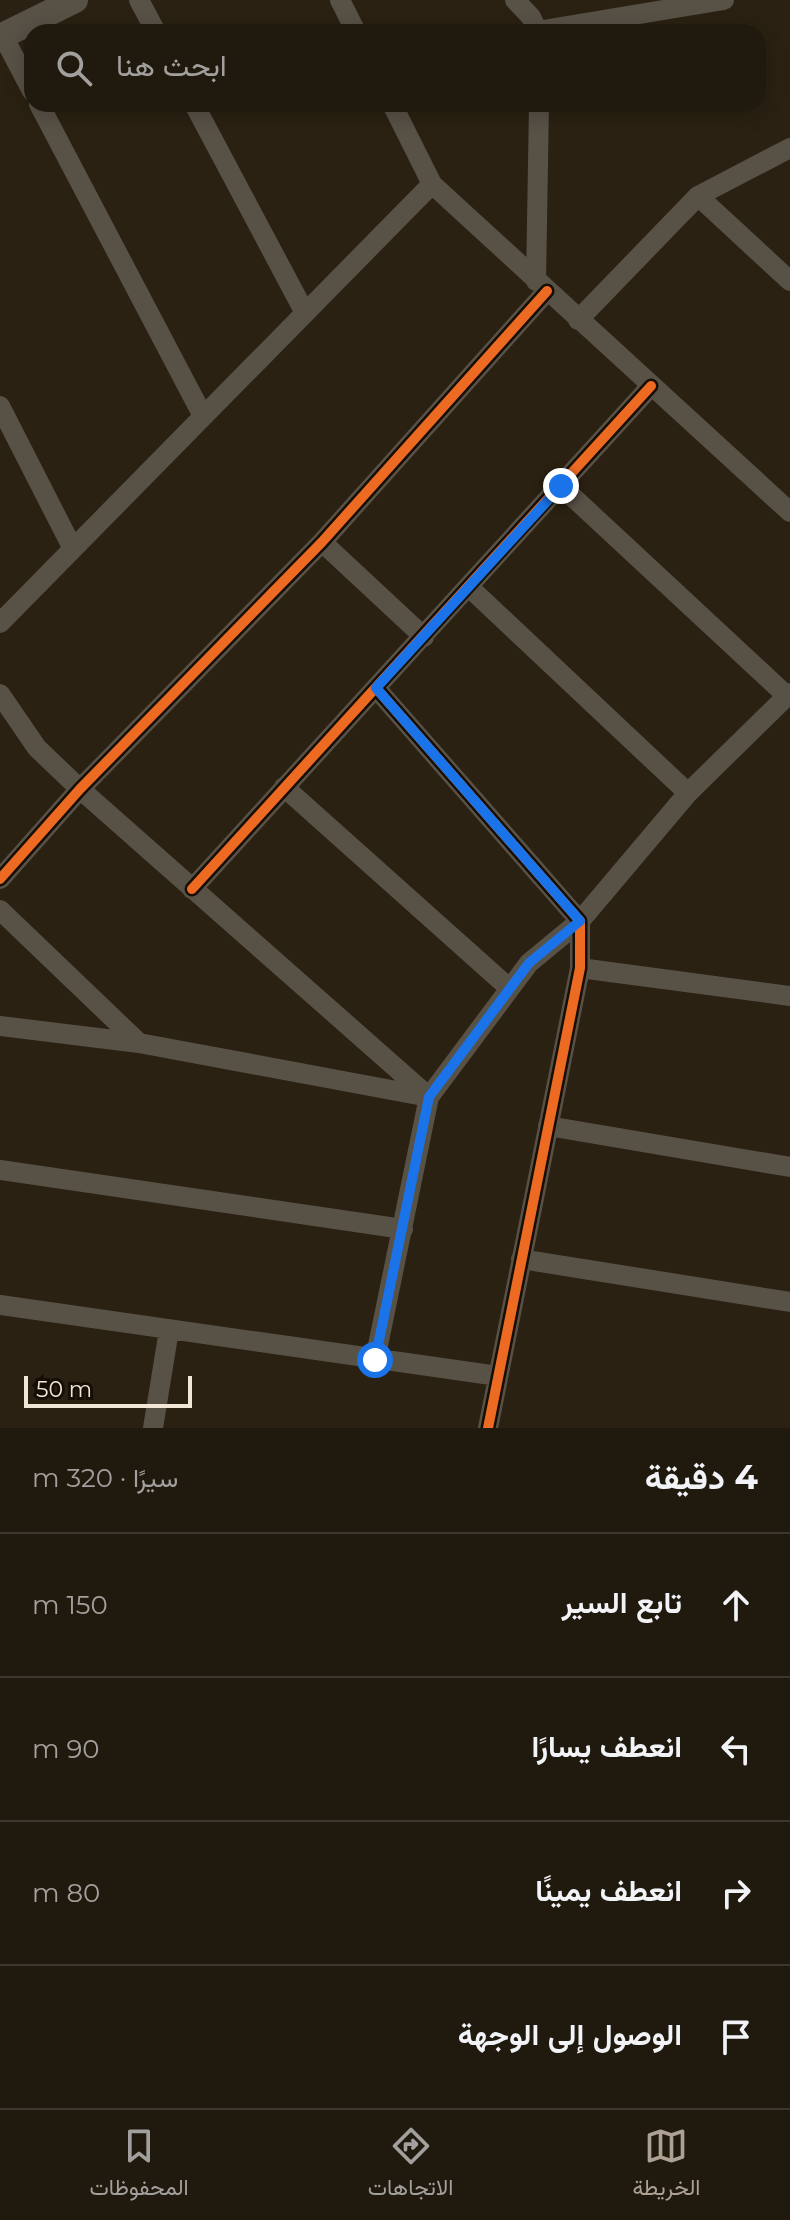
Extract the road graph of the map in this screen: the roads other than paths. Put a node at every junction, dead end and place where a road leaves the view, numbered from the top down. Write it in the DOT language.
graph roads {
  1 [pos="75,0"];
  2 [pos="139,0"];
  3 [pos="340,0"];
  4 [pos="515,0"];
  5 [pos="724,0"];
  6 [pos="27,24"];
  7 [pos="152,24"];
  8 [pos="352,24"];
  9 [pos="534,24"];
  10 [pos="580,24"];
  11 [pos="24,26"];
  12 [pos="1,37"];
  13 [pos="24,77"];
  14 [pos="43,112"];
  15 [pos="198,112"];
  16 [pos="396,112"];
  17 [pos="539,112"];
  18 [pos="790,148"];
  19 [pos="432,184"];
  20 [pos="698,196"];
  21 [pos="790,281"];
  22 [pos="541,286"];
  23 [pos="305,313"];
  24 [pos="578,320"];
  25 [pos="651,386"];
  26 [pos="0,406"];
  27 [pos="203,416"];
  28 [pos="561,486"];
  29 [pos="790,512"];
  30 [pos="322,542"];
  31 [pos="73,549"];
  32 [pos="470,588"];
  33 [pos="0,623"];
  34 [pos="424,637"];
  35 [pos="376,688"];
  36 [pos="0,694"];
  37 [pos="789,694"];
  38 [pos="284,787"];
  39 [pos="80,789"];
  40 [pos="688,793"];
  41 [pos="0,879"];
  42 [pos="192,889"];
  43 [pos="0,910"];
  44 [pos="580,921"];
  45 [pos="580,968"];
  46 [pos="508,987"];
  47 [pos="790,996"];
  48 [pos="0,1026"];
  49 [pos="139,1043"];
  50 [pos="429,1097"];
  51 [pos="548,1126"];
  52 [pos="790,1167"];
  53 [pos="0,1170"];
  54 [pos="403,1229"];
  55 [pos="521,1259"];
  56 [pos="790,1302"];
  57 [pos="0,1305"];
  58 [pos="169,1330"];
  59 [pos="375,1360"];
  60 [pos="498,1376"];
  61 [pos="153,1428"];
  62 [pos="489,1428"];
  1 -- 6 [label="street"];
  2 -- 7 [label="street"];
  3 -- 8 [label="street"];
  4 -- 9 [label="street"];
  5 -- 10 [label="street"];
  11 -- 12 [label="street"];
  12 -- 13 [label="street"];
  14 -- 27 [label="street"];
  15 -- 23 [label="street"];
  16 -- 19 [label="street"];
  17 -- 22 [label="street"];
  18 -- 20 [label="street"];
  19 -- 22 [label="street"];
  19 -- 23 [label="street"];
  20 -- 21 [label="street"];
  20 -- 24 [label="street"];
  22 -- 24 [label="street"];
  22 -- 30 [label="street"];
  23 -- 27 [label="street"];
  24 -- 25 [label="street"];
  25 -- 28 [label="street"];
  25 -- 29 [label="street"];
  26 -- 31 [label="street"];
  27 -- 31 [label="street"];
  28 -- 32 [label="street"];
  28 -- 37 [label="street"];
  30 -- 34 [label="street"];
  30 -- 39 [label="street"];
  31 -- 33 [label="street"];
  32 -- 34 [label="street"];
  32 -- 40 [label="street"];
  34 -- 35 [label="street"];
  35 -- 38 [label="street"];
  35 -- 44 [label="street"];
  36 -- 39 [label="street"];
  37 -- 40 [label="street"];
  38 -- 42 [label="street"];
  38 -- 46 [label="street"];
  39 -- 41 [label="street"];
  39 -- 42 [label="street"];
  40 -- 44 [label="street"];
  42 -- 50 [label="street"];
  43 -- 49 [label="street"];
  44 -- 45 [label="street"];
  44 -- 46 [label="street"];
  45 -- 47 [label="street"];
  45 -- 51 [label="street"];
  46 -- 50 [label="street"];
  48 -- 49 [label="street"];
  49 -- 50 [label="street"];
  50 -- 54 [label="street"];
  51 -- 52 [label="street"];
  51 -- 55 [label="street"];
  53 -- 54 [label="street"];
  54 -- 59 [label="street"];
  55 -- 56 [label="street"];
  55 -- 60 [label="street"];
  57 -- 58 [label="street"];
  58 -- 59 [label="street"];
  58 -- 61 [label="street"];
  59 -- 60 [label="street"];
  60 -- 62 [label="street"];
}
